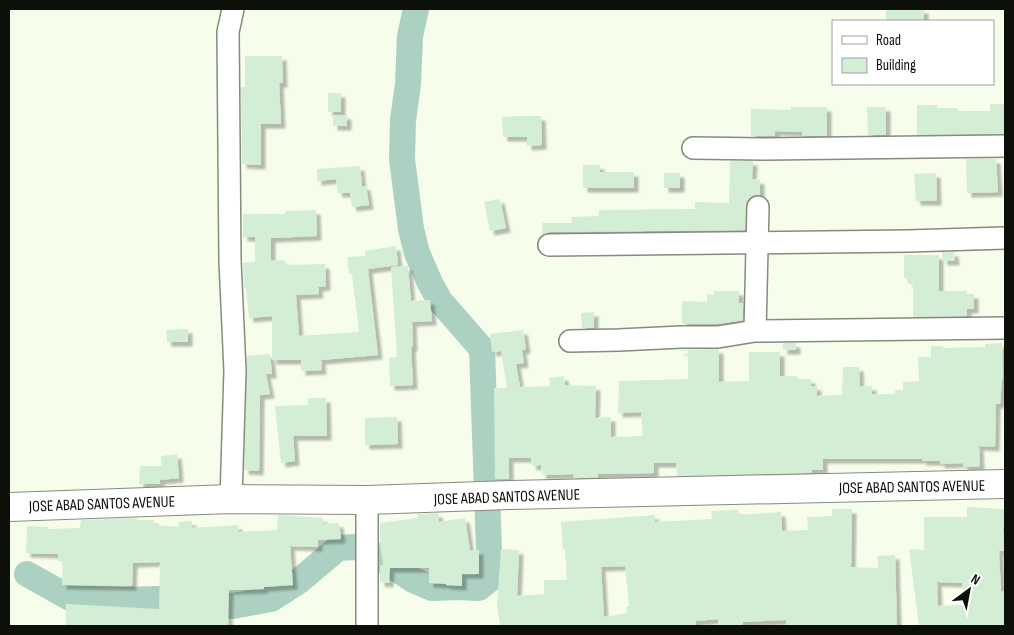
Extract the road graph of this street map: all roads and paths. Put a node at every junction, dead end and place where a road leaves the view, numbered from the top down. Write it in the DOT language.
graph roads {
  1 [pos="233,9"];
  2 [pos="1005,146"];
  3 [pos="693,148"];
  4 [pos="758,207"];
  5 [pos="1005,238"];
  6 [pos="756,243"];
  7 [pos="549,245"];
  8 [pos="1005,328"];
  9 [pos="755,331"];
  10 [pos="570,341"];
  11 [pos="1005,484"];
  12 [pos="231,499"];
  13 [pos="367,500"];
  14 [pos="9,507"];
  15 [pos="367,626"];
  1 -- 12 [label="street"];
  2 -- 3 [label="street"];
  4 -- 6 [label="street"];
  5 -- 6 [label="street"];
  6 -- 7 [label="street"];
  6 -- 9 [label="street"];
  8 -- 9 [label="street"];
  9 -- 10 [label="street"];
  11 -- 13 [label="highway, JOSE ABAD SANTOS AVENUE"];
  12 -- 13 [label="highway, JOSE ABAD SANTOS AVENUE"];
  12 -- 14 [label="highway, JOSE ABAD SANTOS AVENUE"];
  13 -- 15 [label="street"];
}
